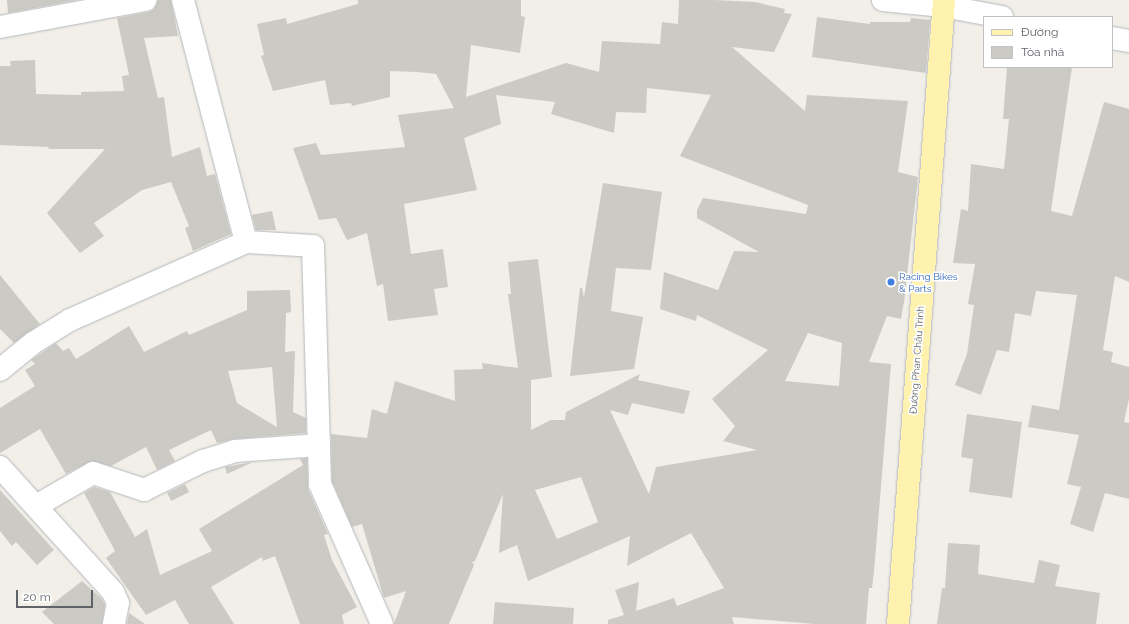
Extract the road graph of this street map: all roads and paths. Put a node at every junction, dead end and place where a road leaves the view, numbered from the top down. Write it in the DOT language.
graph roads {
  1 [pos="146,0"];
  2 [pos="183,0"];
  3 [pos="883,0"];
  4 [pos="944,3"];
  5 [pos="998,16"];
  6 [pos="4,27"];
  7 [pos="1113,38"];
  8 [pos="1129,41"];
  9 [pos="246,242"];
  10 [pos="0,370"];
  11 [pos="320,445"];
  12 [pos="0,467"];
  13 [pos="36,506"];
  14 [pos="114,624"];
  15 [pos="382,624"];
  16 [pos="898,624"];
  1 -- 6 [label="street"];
  2 -- 9 [label="street"];
  3 -- 4 [label="street"];
  4 -- 5 [label="street"];
  4 -- 16 [label="main road, Đường Phan Châu Trinh"];
  7 -- 8 [label="street"];
  9 -- 10 [label="street"];
  9 -- 11 [label="street"];
  11 -- 13 [label="street"];
  11 -- 15 [label="street"];
  12 -- 13 [label="street"];
  13 -- 14 [label="street"];
}
